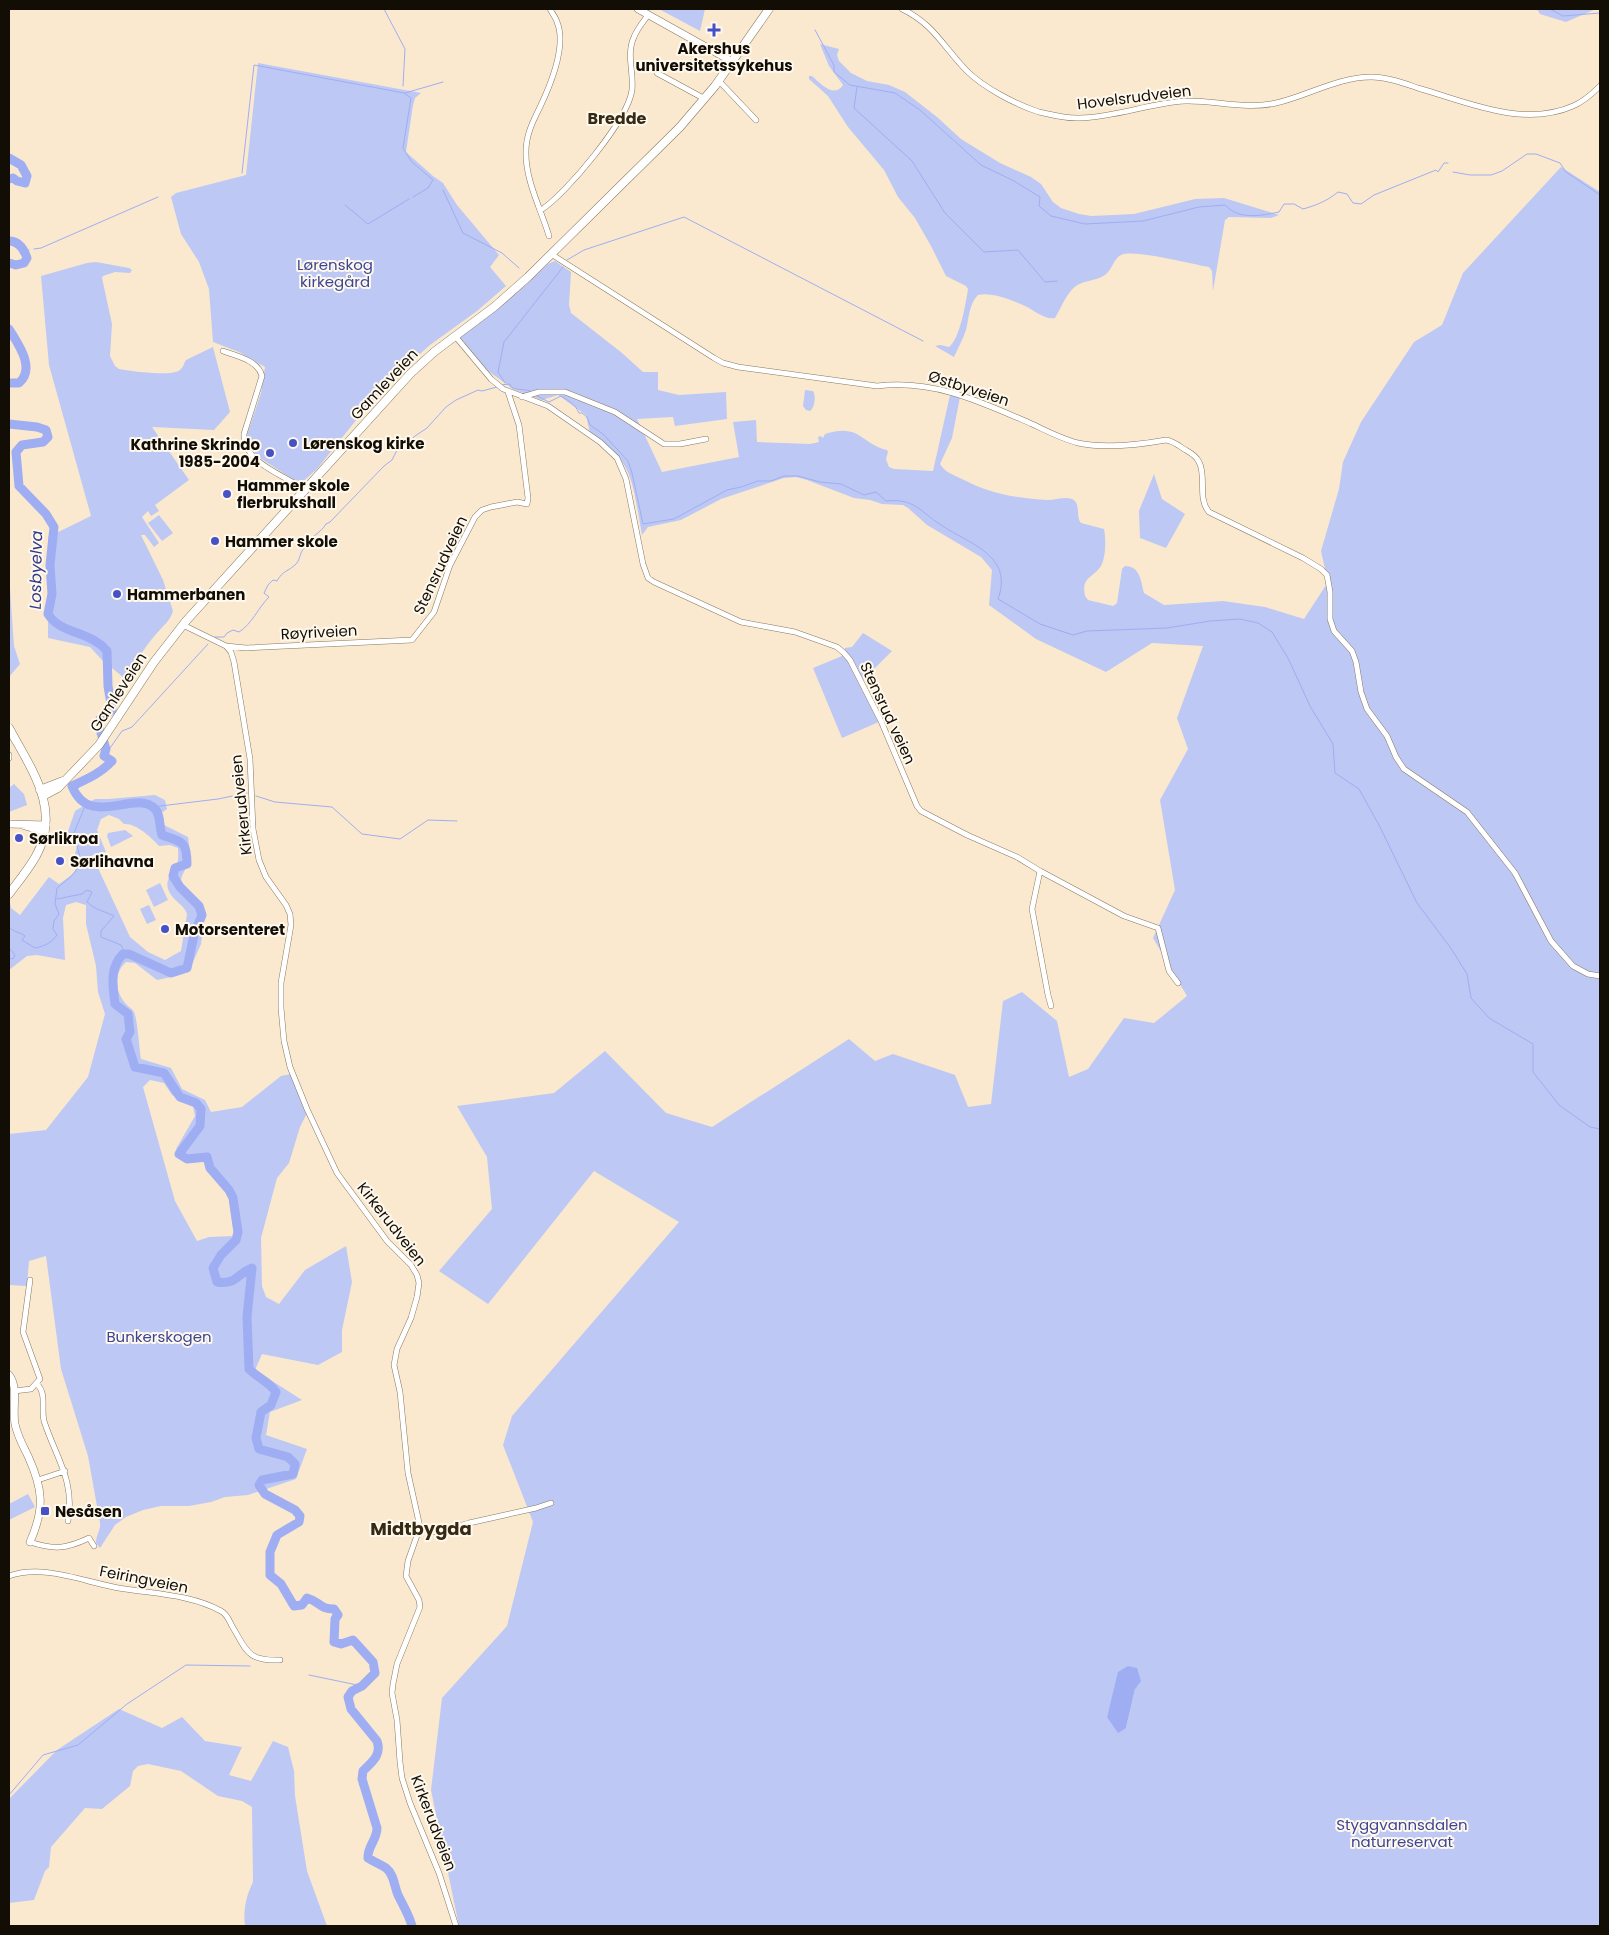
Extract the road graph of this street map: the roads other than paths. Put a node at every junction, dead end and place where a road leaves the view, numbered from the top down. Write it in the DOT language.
graph roads {
  1 [pos="550,9"];
  2 [pos="638,9"];
  3 [pos="768,9"];
  4 [pos="902,9"];
  5 [pos="648,15"];
  6 [pos="733,62"];
  7 [pos="657,73"];
  8 [pos="719,81"];
  9 [pos="1600,86"];
  10 [pos="706,99"];
  11 [pos="756,120"];
  12 [pos="541,210"];
  13 [pos="549,236"];
  14 [pos="551,254"];
  15 [pos="455,336"];
  16 [pos="223,351"];
  17 [pos="508,392"];
  18 [pos="521,397"];
  19 [pos="706,439"];
  20 [pos="305,490"];
  21 [pos="183,625"];
  22 [pos="414,638"];
  23 [pos="226,646"];
  24 [pos="9,728"];
  25 [pos="42,793"];
  26 [pos="9,824"];
  27 [pos="45,828"];
  28 [pos="1040,871"];
  29 [pos="9,894"];
  30 [pos="1600,976"];
  31 [pos="1178,983"];
  32 [pos="1052,1006"];
  33 [pos="30,1280"];
  34 [pos="9,1375"];
  35 [pos="36,1384"];
  36 [pos="14,1391"];
  37 [pos="65,1471"];
  38 [pos="38,1480"];
  39 [pos="551,1503"];
  40 [pos="68,1521"];
  41 [pos="420,1527"];
  42 [pos="30,1542"];
  43 [pos="94,1546"];
  44 [pos="9,1576"];
  45 [pos="280,1660"];
  46 [pos="456,1926"];
  1 -- 12 [label="street"];
  2 -- 5 [label="street"];
  3 -- 6 [label="main road, Gamleveien"];
  4 -- 9 [label="street, Hovelsrudveien"];
  5 -- 6 [label="street"];
  5 -- 12 [label="street"];
  6 -- 8 [label="main road, Gamleveien"];
  7 -- 10 [label="street"];
  8 -- 10 [label="main road, Gamleveien"];
  8 -- 11 [label="street"];
  10 -- 14 [label="main road, Gamleveien"];
  12 -- 13 [label="street"];
  14 -- 15 [label="main road, Gamleveien"];
  14 -- 30 [label="street, Østbyveien"];
  15 -- 17 [label="street, Stensrud veien"];
  15 -- 20 [label="main road, Gamleveien"];
  16 -- 20 [label="street"];
  17 -- 18 [label="street, Stensrud veien"];
  17 -- 22 [label="street, Stensrudveien"];
  18 -- 19 [label="street"];
  18 -- 28 [label="street, Stensrud veien"];
  20 -- 21 [label="main road, Gamleveien"];
  21 -- 23 [label="street"];
  21 -- 25 [label="main road, Gamleveien"];
  22 -- 23 [label="street, Røyriveien"];
  23 -- 41 [label="street, Kirkerudveien"];
  24 -- 25 [label="main road"];
  25 -- 27 [label="main road"];
  26 -- 27 [label="street"];
  27 -- 29 [label="main road"];
  28 -- 31 [label="street"];
  28 -- 32 [label="street"];
  33 -- 35 [label="street"];
  34 -- 36 [label="street"];
  35 -- 36 [label="street"];
  35 -- 37 [label="street"];
  36 -- 38 [label="street"];
  37 -- 38 [label="street"];
  37 -- 40 [label="street"];
  38 -- 42 [label="street"];
  39 -- 41 [label="street"];
  41 -- 46 [label="street, Kirkerudveien"];
  42 -- 43 [label="street"];
  44 -- 45 [label="street, Feiringveien"];
}
